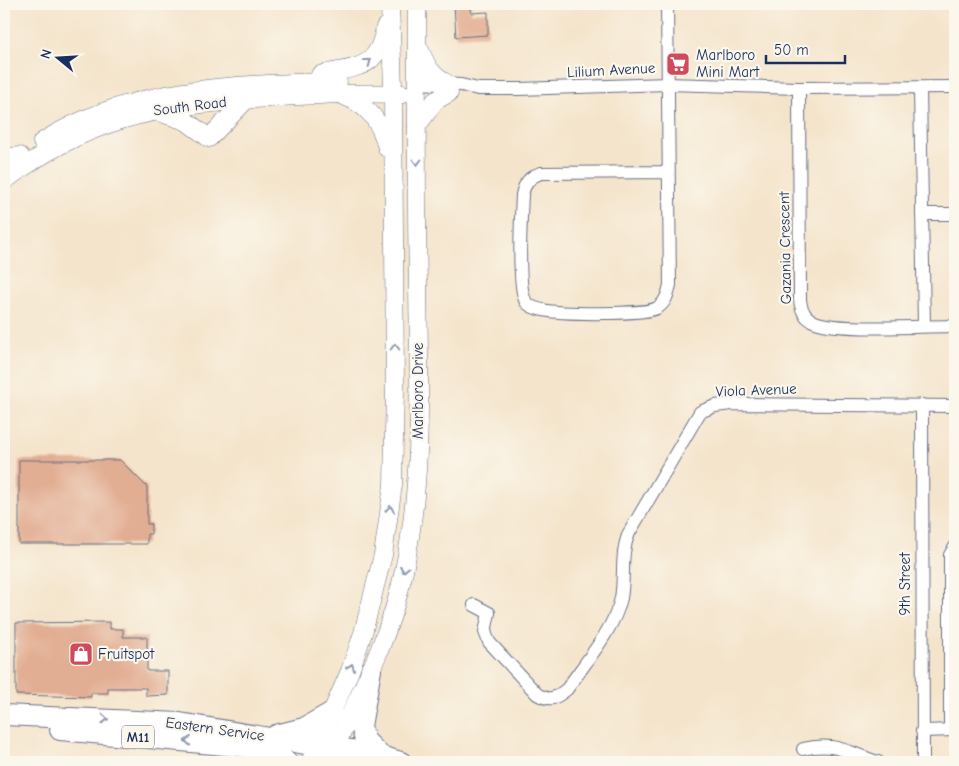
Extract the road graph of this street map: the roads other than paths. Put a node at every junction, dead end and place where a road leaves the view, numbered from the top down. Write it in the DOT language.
graph roads {
  1 [pos="390,4"];
  2 [pos="417,4"];
  3 [pos="667,4"];
  4 [pos="417,40"];
  5 [pos="306,83"];
  6 [pos="667,84"];
  7 [pos="955,87"];
  8 [pos="393,88"];
  9 [pos="799,88"];
  10 [pos="920,88"];
  11 [pos="416,89"];
  12 [pos="449,89"];
  13 [pos="340,94"];
  14 [pos="246,100"];
  15 [pos="152,110"];
  16 [pos="417,126"];
  17 [pos="12,157"];
  18 [pos="4,167"];
  19 [pos="668,172"];
  20 [pos="393,175"];
  21 [pos="4,181"];
  22 [pos="922,214"];
  23 [pos="955,214"];
  24 [pos="924,326"];
  25 [pos="955,326"];
  26 [pos="922,405"];
  27 [pos="955,406"];
  28 [pos="955,547"];
  29 [pos="474,605"];
  30 [pos="371,670"];
  31 [pos="332,712"];
  32 [pos="4,714"];
  33 [pos="4,723"];
  34 [pos="953,730"];
  35 [pos="922,731"];
  36 [pos="269,743"];
  37 [pos="803,750"];
  38 [pos="379,754"];
  39 [pos="325,757"];
  40 [pos="287,762"];
  41 [pos="401,762"];
  42 [pos="878,762"];
  43 [pos="922,762"];
  5 -- 1 [label="main road, one-way"];
  1 -- 8 [label="main road, Marlboro Drive"];
  2 -- 4 [label="main road, Marlboro Drive"];
  3 -- 6 [label="street"];
  4 -- 11 [label="main road, Marlboro Drive"];
  4 -- 12 [label="main road"];
  5 -- 8 [label="main road, South Road"];
  5 -- 17 [label="main road, South Road"];
  6 -- 9 [label="street, Lilium Avenue"];
  6 -- 12 [label="street, Lilium Avenue"];
  6 -- 19 [label="street"];
  7 -- 10 [label="street, Lilium Avenue"];
  8 -- 11 [label="main road"];
  8 -- 13 [label="main road, South Road"];
  8 -- 20 [label="main road, Marlboro Drive"];
  9 -- 10 [label="street, Lilium Avenue"];
  9 -- 24 [label="street, Gazania Crescent"];
  10 -- 22 [label="street"];
  11 -- 12 [label="street, Lilium Avenue"];
  11 -- 16 [label="main road, Marlboro Drive"];
  12 -- 16 [label="main road"];
  13 -- 14 [label="main road, South Road"];
  13 -- 20 [label="main road"];
  14 -- 15 [label="main road, South Road"];
  14 -- 15 [label="main road"];
  15 -- 21 [label="main road, South Road"];
  16 -- 30 [label="main road, Marlboro Drive, one-way"];
  17 -- 18 [label="main road, South Road"];
  19 -- 19 [label="street"];
  31 -- 20 [label="main road, Marlboro Drive, one-way"];
  22 -- 23 [label="street"];
  22 -- 24 [label="street"];
  24 -- 25 [label="street, Gazania Crescent"];
  26 -- 27 [label="street, Viola Avenue"];
  26 -- 29 [label="street, Viola Avenue"];
  26 -- 35 [label="street, 9th Street"];
  28 -- 34 [label="street"];
  30 -- 38 [label="main road"];
  30 -- 39 [label="main road, Marlboro Drive"];
  31 -- 36 [label="main road"];
  31 -- 39 [label="main road, Marlboro Drive"];
  32 -- 36 [label="main road, Eastern Service / M11, one-way"];
  36 -- 33 [label="main road, Eastern Service / M11, one-way"];
  34 -- 35 [label="street"];
  35 -- 43 [label="street, 9th Street"];
  36 -- 39 [label="main road, Eastern Service / M11"];
  36 -- 40 [label="main road"];
  37 -- 42 [label="street"];
  38 -- 39 [label="main road, M11"];
  38 -- 41 [label="main road, M11"];
}
